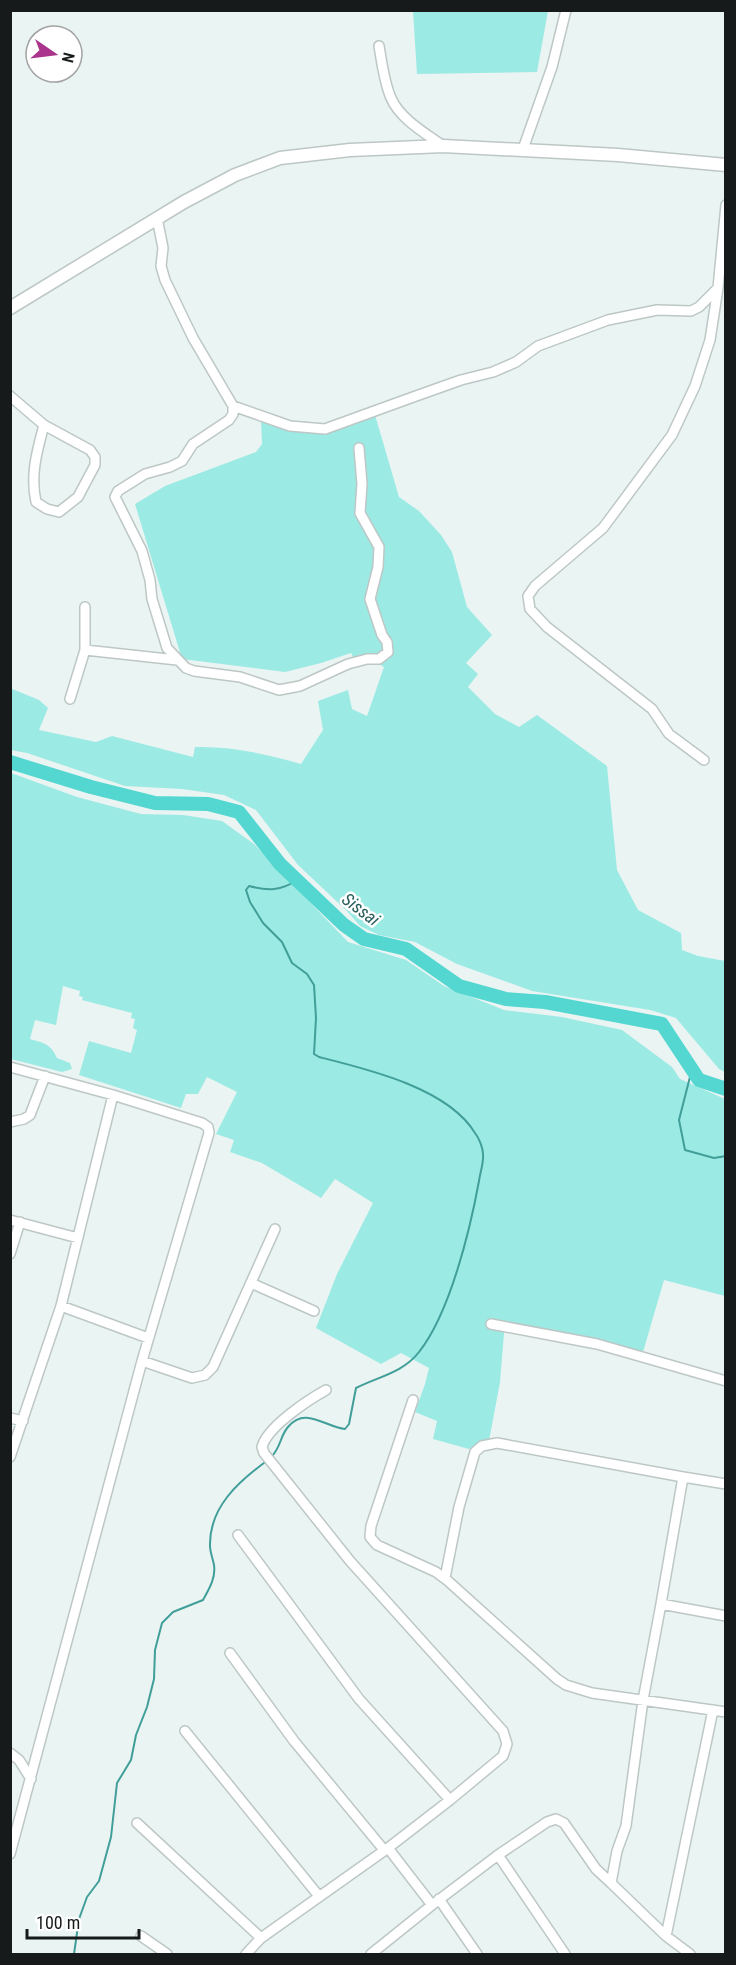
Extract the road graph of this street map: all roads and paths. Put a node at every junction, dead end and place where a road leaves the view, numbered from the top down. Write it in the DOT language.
graph roads {
  1 [pos="566,10"];
  2 [pos="379,46"];
  3 [pos="443,146"];
  4 [pos="524,149"];
  5 [pos="726,165"];
  6 [pos="726,205"];
  7 [pos="157,218"];
  8 [pos="718,288"];
  9 [pos="10,308"];
  10 [pos="10,396"];
  11 [pos="233,406"];
  12 [pos="44,425"];
  13 [pos="359,448"];
  14 [pos="85,607"];
  15 [pos="85,650"];
  16 [pos="177,660"];
  17 [pos="70,699"];
  18 [pos="704,760"];
  19 [pos="10,1067"];
  20 [pos="45,1076"];
  21 [pos="113,1095"];
  22 [pos="10,1122"];
  23 [pos="15,1221"];
  24 [pos="275,1229"];
  25 [pos="78,1238"];
  26 [pos="10,1254"];
  27 [pos="251,1283"];
  28 [pos="61,1306"];
  29 [pos="314,1311"];
  30 [pos="491,1324"];
  31 [pos="148,1338"];
  32 [pos="141,1361"];
  33 [pos="726,1381"];
  34 [pos="326,1390"];
  35 [pos="413,1400"];
  36 [pos="10,1418"];
  37 [pos="23,1421"];
  38 [pos="10,1457"];
  39 [pos="683,1477"];
  40 [pos="726,1485"];
  41 [pos="238,1535"];
  42 [pos="445,1578"];
  43 [pos="661,1604"];
  44 [pos="726,1616"];
  45 [pos="230,1653"];
  46 [pos="643,1700"];
  47 [pos="713,1710"];
  48 [pos="726,1712"];
  49 [pos="185,1731"];
  50 [pos="10,1753"];
  51 [pos="31,1779"];
  52 [pos="450,1800"];
  53 [pos="137,1823"];
  54 [pos="386,1849"];
  55 [pos="10,1854"];
  56 [pos="498,1855"];
  57 [pos="611,1883"];
  58 [pos="318,1895"];
  59 [pos="436,1902"];
  60 [pos="141,1936"];
  61 [pos="666,1936"];
  62 [pos="261,1938"];
  63 [pos="383,1951"];
  64 [pos="167,1954"];
  65 [pos="246,1954"];
  66 [pos="371,1954"];
  67 [pos="477,1954"];
  68 [pos="565,1954"];
  69 [pos="690,1954"];
  1 -- 4 [label="street"];
  2 -- 3 [label="street"];
  3 -- 4 [label="street"];
  3 -- 7 [label="street"];
  4 -- 5 [label="street"];
  6 -- 8 [label="street"];
  7 -- 9 [label="street"];
  7 -- 11 [label="street"];
  8 -- 11 [label="street"];
  8 -- 18 [label="street"];
  10 -- 12 [label="street"];
  11 -- 16 [label="street"];
  12 -- 12 [label="street"];
  13 -- 16 [label="street"];
  14 -- 15 [label="street"];
  15 -- 16 [label="street"];
  15 -- 17 [label="street"];
  19 -- 20 [label="street"];
  20 -- 21 [label="street"];
  20 -- 22 [label="street"];
  21 -- 25 [label="street"];
  21 -- 31 [label="street"];
  23 -- 25 [label="street"];
  23 -- 26 [label="street"];
  24 -- 27 [label="street"];
  25 -- 28 [label="street"];
  27 -- 29 [label="street"];
  27 -- 32 [label="street"];
  28 -- 31 [label="street"];
  28 -- 37 [label="street"];
  30 -- 33 [label="street"];
  31 -- 32 [label="street"];
  32 -- 51 [label="street"];
  34 -- 52 [label="street"];
  35 -- 42 [label="street"];
  36 -- 37 [label="street"];
  37 -- 38 [label="street"];
  39 -- 40 [label="street"];
  39 -- 42 [label="street"];
  39 -- 43 [label="street"];
  41 -- 52 [label="street"];
  42 -- 46 [label="street"];
  43 -- 44 [label="street"];
  43 -- 46 [label="street"];
  45 -- 54 [label="street"];
  46 -- 47 [label="street"];
  46 -- 57 [label="street"];
  47 -- 48 [label="street"];
  47 -- 61 [label="street"];
  49 -- 58 [label="street"];
  50 -- 51 [label="street"];
  51 -- 55 [label="street"];
  52 -- 54 [label="street"];
  53 -- 62 [label="street"];
  54 -- 58 [label="street"];
  54 -- 59 [label="street"];
  56 -- 57 [label="street"];
  56 -- 59 [label="street"];
  56 -- 68 [label="street"];
  57 -- 61 [label="street"];
  58 -- 62 [label="street"];
  59 -- 63 [label="street"];
  59 -- 67 [label="street"];
  60 -- 64 [label="street"];
  61 -- 69 [label="street"];
  62 -- 65 [label="street"];
  63 -- 66 [label="street"];
}
